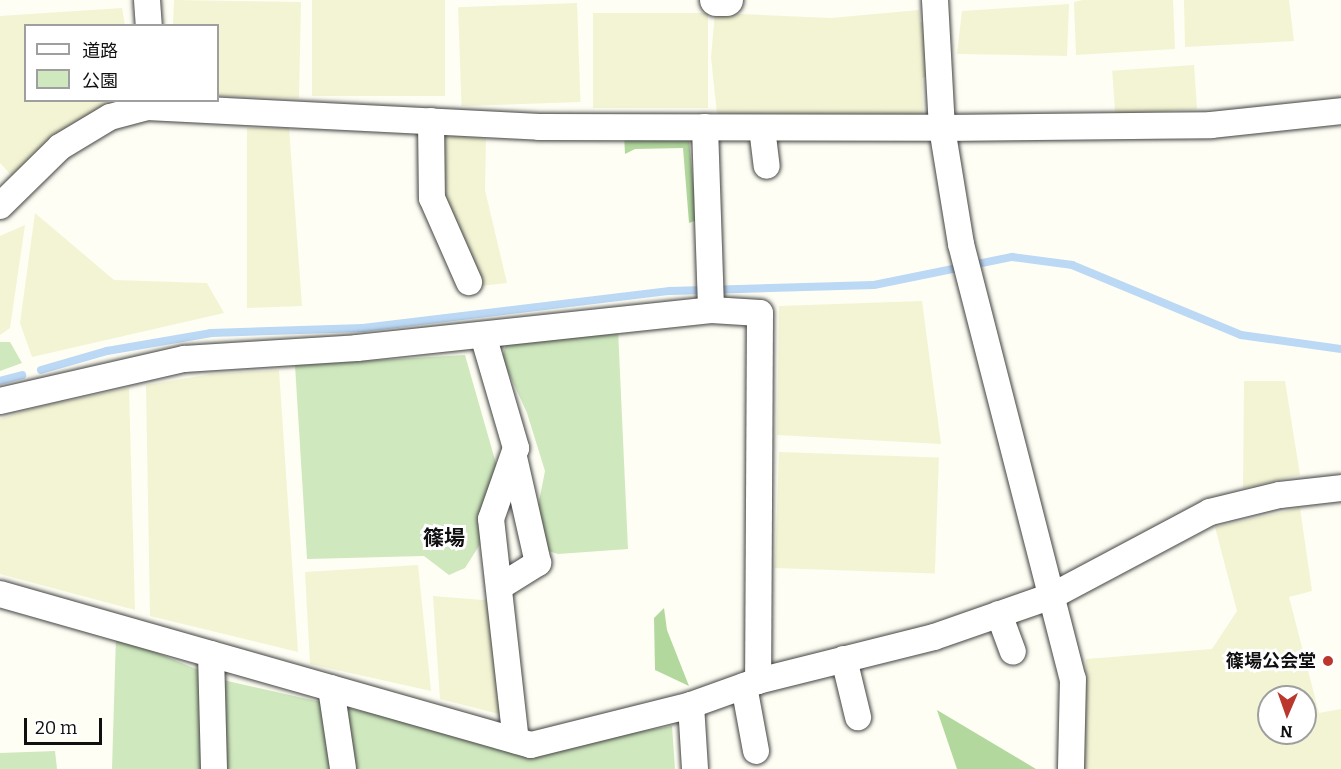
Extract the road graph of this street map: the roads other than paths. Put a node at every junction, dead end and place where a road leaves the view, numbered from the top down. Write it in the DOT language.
graph roads {
  1 [pos="147,0"];
  2 [pos="716,0"];
  3 [pos="727,0"];
  4 [pos="935,0"];
  5 [pos="149,24"];
  6 [pos="148,104"];
  7 [pos="1341,111"];
  8 [pos="430,121"];
  9 [pos="705,127"];
  10 [pos="762,128"];
  11 [pos="942,128"];
  12 [pos="767,166"];
  13 [pos="0,206"];
  14 [pos="468,282"];
  15 [pos="711,310"];
  16 [pos="483,335"];
  17 [pos="0,401"];
  18 [pos="514,457"];
  19 [pos="1341,488"];
  20 [pos="501,586"];
  21 [pos="0,594"];
  22 [pos="1052,596"];
  23 [pos="999,614"];
  24 [pos="1013,652"];
  25 [pos="210,654"];
  26 [pos="844,659"];
  27 [pos="751,683"];
  28 [pos="332,688"];
  29 [pos="691,705"];
  30 [pos="858,717"];
  31 [pos="516,741"];
  32 [pos="756,751"];
  33 [pos="343,768"];
  34 [pos="214,769"];
  35 [pos="694,769"];
  36 [pos="1071,769"];
  1 -- 5 [label="street"];
  2 -- 3 [label="street"];
  4 -- 11 [label="street"];
  6 -- 8 [label="street"];
  6 -- 13 [label="street"];
  7 -- 11 [label="street"];
  8 -- 9 [label="street"];
  8 -- 14 [label="street"];
  9 -- 10 [label="street"];
  9 -- 15 [label="street"];
  10 -- 11 [label="street"];
  10 -- 12 [label="street"];
  11 -- 22 [label="street"];
  15 -- 16 [label="street"];
  15 -- 27 [label="street"];
  16 -- 17 [label="street"];
  16 -- 18 [label="street"];
  18 -- 20 [label="street"];
  18 -- 20 [label="street"];
  19 -- 22 [label="street"];
  20 -- 31 [label="street"];
  21 -- 25 [label="street"];
  22 -- 23 [label="street"];
  22 -- 36 [label="street"];
  23 -- 24 [label="street"];
  23 -- 26 [label="street"];
  25 -- 28 [label="street"];
  25 -- 34 [label="street"];
  26 -- 27 [label="street"];
  26 -- 30 [label="street"];
  27 -- 29 [label="street"];
  27 -- 32 [label="street"];
  28 -- 31 [label="street"];
  28 -- 33 [label="street"];
  29 -- 31 [label="street"];
  29 -- 35 [label="street"];
}
